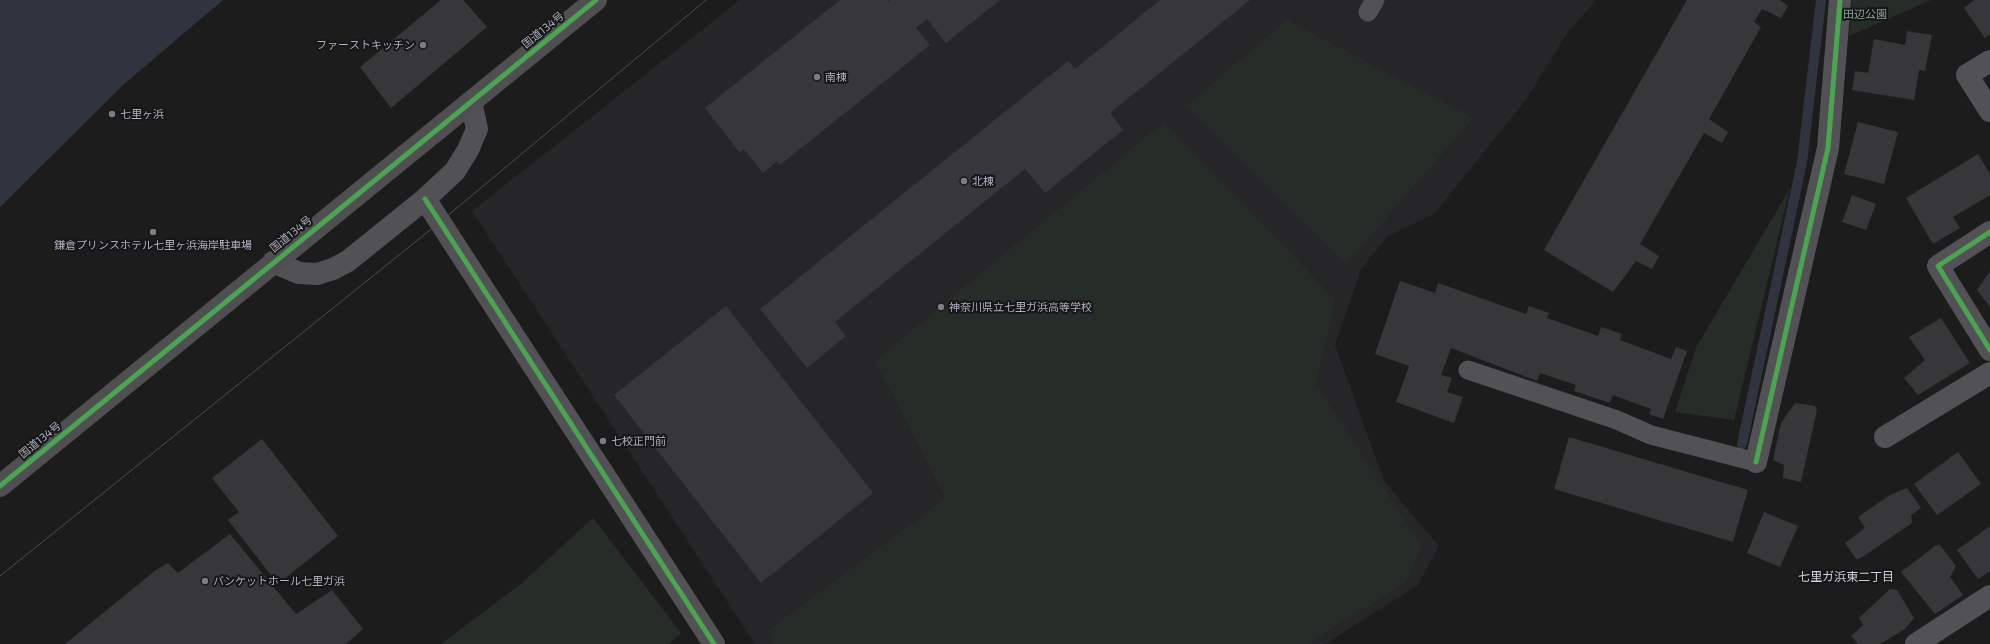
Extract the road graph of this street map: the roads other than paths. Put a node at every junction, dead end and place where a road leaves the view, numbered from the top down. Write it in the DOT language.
graph roads {
  1 [pos="596,0"];
  2 [pos="1840,0"];
  3 [pos="1990,61"];
  4 [pos="471,102"];
  5 [pos="1990,111"];
  6 [pos="425,199"];
  7 [pos="1990,232"];
  8 [pos="273,262"];
  9 [pos="1990,350"];
  10 [pos="1468,370"];
  11 [pos="1990,373"];
  12 [pos="1886,437"];
  13 [pos="1756,462"];
  14 [pos="0,486"];
  15 [pos="1990,596"];
  16 [pos="714,644"];
  17 [pos="1916,644"];
  1 -- 4 [label="highway, 国道134号"];
  2 -- 13 [label="street"];
  3 -- 5 [label="street"];
  4 -- 6 [label="street"];
  4 -- 8 [label="highway, 国道134号"];
  6 -- 8 [label="street"];
  6 -- 16 [label="street"];
  7 -- 9 [label="street"];
  8 -- 14 [label="highway, 国道134号"];
  10 -- 13 [label="lane"];
  11 -- 12 [label="street"];
  15 -- 17 [label="street"];
}
